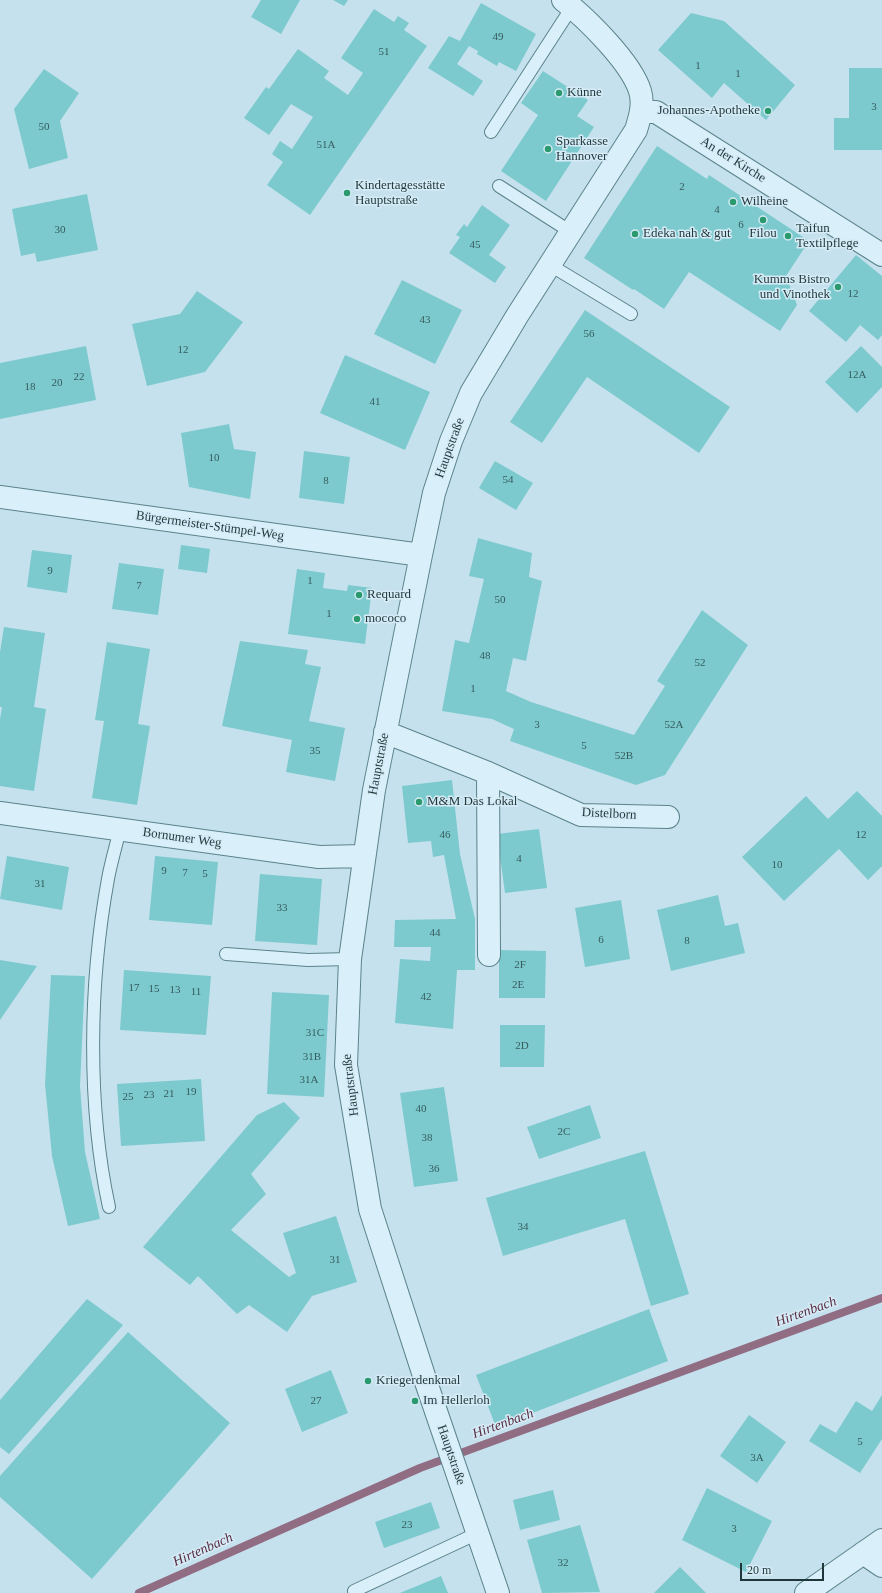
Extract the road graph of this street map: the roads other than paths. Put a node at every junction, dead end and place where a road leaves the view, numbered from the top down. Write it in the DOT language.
graph roads {
  1 [pos="567,3"];
  2 [pos="642,112"];
  3 [pos="491,132"];
  4 [pos="499,186"];
  5 [pos="571,232"];
  6 [pos="882,255"];
  7 [pos="550,265"];
  8 [pos="631,314"];
  9 [pos="0,498"];
  10 [pos="421,555"];
  11 [pos="385,732"];
  12 [pos="488,773"];
  13 [pos="0,813"];
  14 [pos="668,817"];
  15 [pos="120,829"];
  16 [pos="364,856"];
  17 [pos="226,954"];
  18 [pos="490,956"];
  19 [pos="350,959"];
  20 [pos="109,1207"];
  21 [pos="478,1533"];
  22 [pos="882,1540"];
  23 [pos="863,1553"];
  24 [pos="882,1566"];
  25 [pos="354,1591"];
  26 [pos="498,1593"];
  27 [pos="806,1593"];
  1 -- 2 [label="street, Hauptstraße"];
  1 -- 3 [label="lane"];
  2 -- 5 [label="street, Hauptstraße"];
  2 -- 6 [label="street, An der Kirche"];
  4 -- 5 [label="lane"];
  5 -- 7 [label="street, Hauptstraße"];
  7 -- 8 [label="lane"];
  7 -- 10 [label="street, Hauptstraße"];
  9 -- 10 [label="street, Bürgermeister-Stümpel-Weg"];
  10 -- 11 [label="street, Hauptstraße"];
  11 -- 12 [label="street, Distelborn"];
  11 -- 16 [label="street, Hauptstraße"];
  12 -- 14 [label="street, Distelborn"];
  12 -- 18 [label="street"];
  13 -- 15 [label="street, Bornumer Weg"];
  15 -- 16 [label="street, Bornumer Weg"];
  15 -- 20 [label="lane"];
  16 -- 19 [label="street, Hauptstraße"];
  17 -- 19 [label="lane"];
  19 -- 21 [label="street, Hauptstraße"];
  21 -- 25 [label="lane"];
  21 -- 26 [label="street, Hauptstraße"];
  22 -- 23 [label="street"];
  23 -- 24 [label="street"];
  23 -- 27 [label="street"];
}
